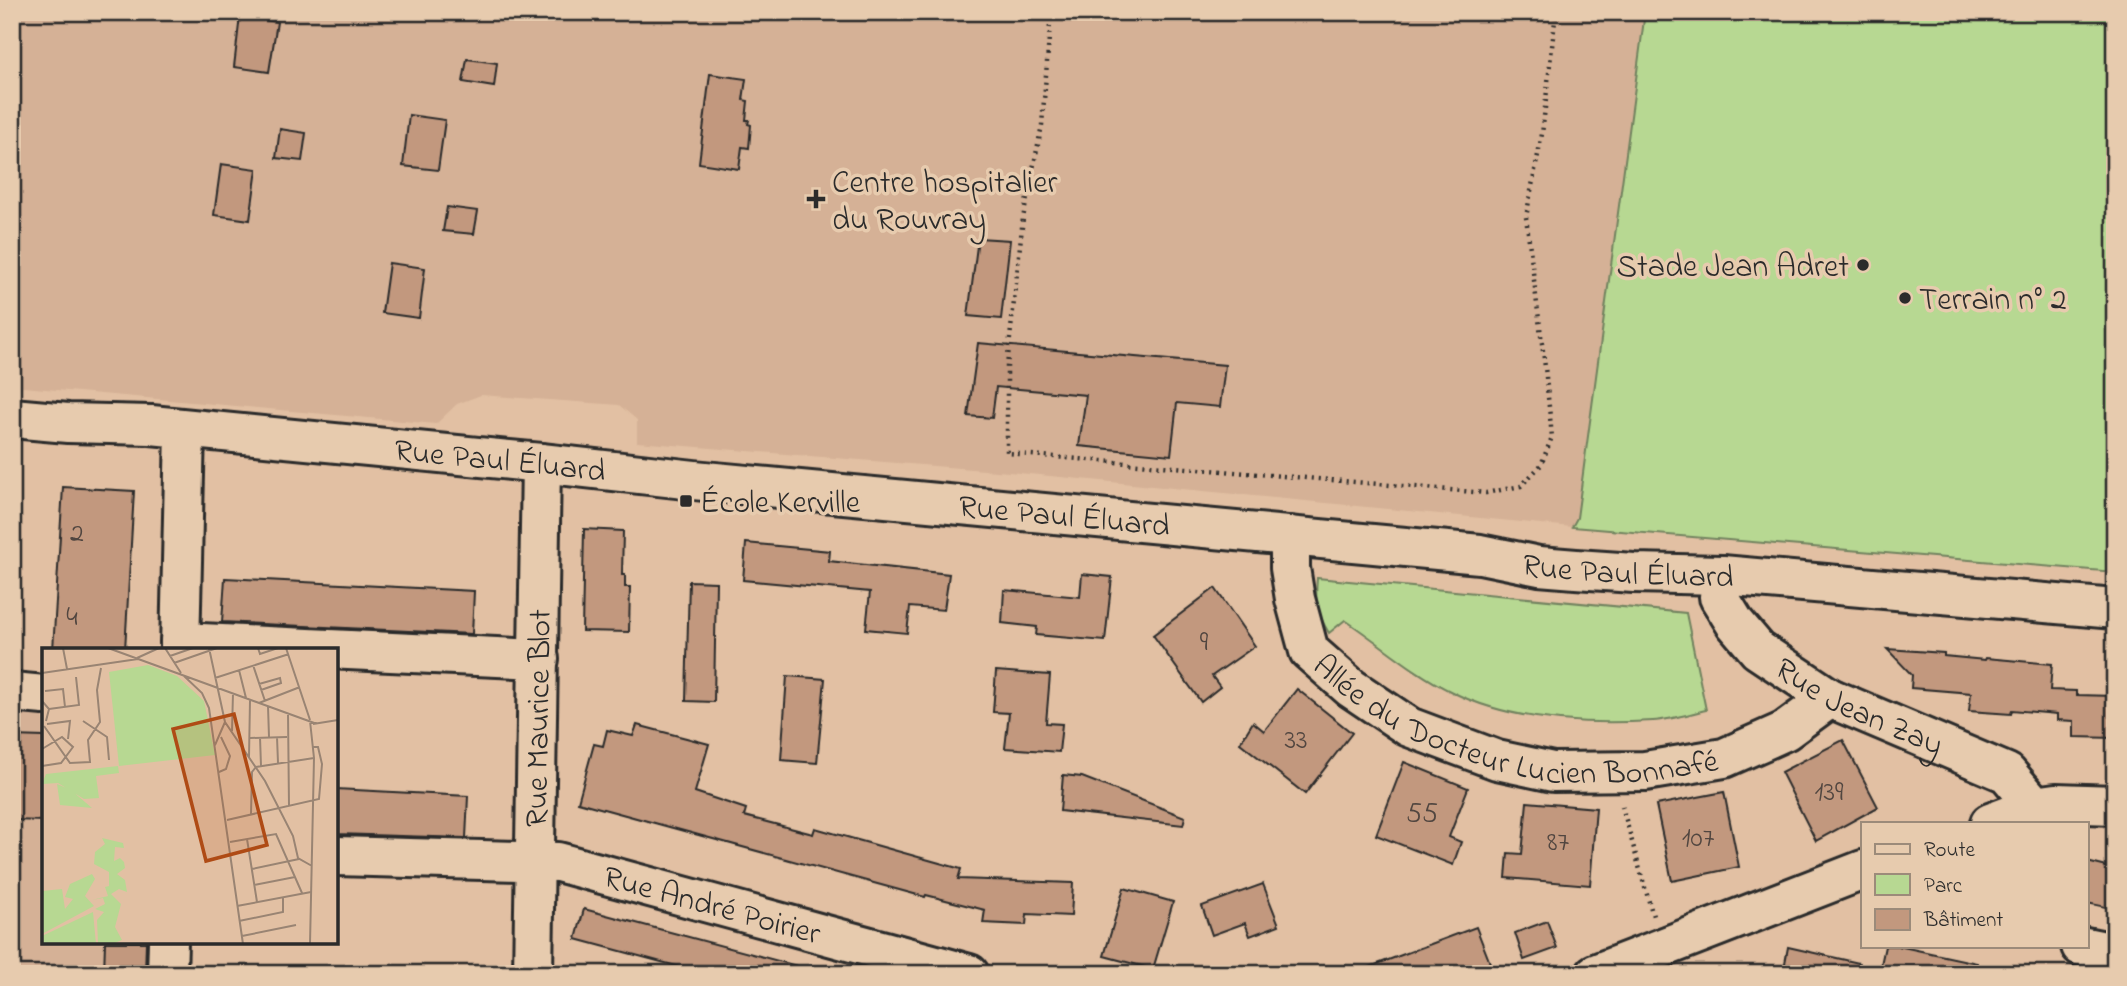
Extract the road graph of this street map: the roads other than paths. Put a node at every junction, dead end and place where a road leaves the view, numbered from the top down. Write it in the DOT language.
graph roads {
  1 [pos="12,418"];
  2 [pos="185,429"];
  3 [pos="541,463"];
  4 [pos="1290,536"];
  5 [pos="1721,575"];
  6 [pos="2115,609"];
  7 [pos="180,646"];
  8 [pos="235,648"];
  9 [pos="338,652"];
  10 [pos="539,659"];
  11 [pos="12,692"];
  12 [pos="42,695"];
  13 [pos="1830,698"];
  14 [pos="2115,805"];
  15 [pos="2035,807"];
  16 [pos="1993,822"];
  17 [pos="338,856"];
  18 [pos="535,862"];
  19 [pos="1861,871"];
  20 [pos="168,944"];
  21 [pos="2088,947"];
  22 [pos="2115,953"];
  23 [pos="167,974"];
  24 [pos="533,974"];
  25 [pos="969,974"];
  26 [pos="1595,974"];
  1 -- 2 [label="street, Rue Paul Éluard"];
  2 -- 3 [label="street, Rue Paul Éluard"];
  2 -- 7 [label="street"];
  3 -- 4 [label="street, Rue Paul Éluard"];
  3 -- 10 [label="street, Rue Maurice Blot"];
  4 -- 5 [label="street, Rue Paul Éluard"];
  4 -- 13 [label="street, Allée du Docteur Lucien Bonnafé"];
  5 -- 6 [label="street, Rue Paul Éluard"];
  5 -- 13 [label="street, Rue Jean Zay"];
  7 -- 8 [label="street"];
  9 -- 10 [label="street"];
  10 -- 18 [label="street, Rue Maurice Blot"];
  11 -- 12 [label="street"];
  13 -- 15 [label="street, Rue Jean Zay"];
  14 -- 15 [label="street"];
  15 -- 16 [label="street"];
  17 -- 18 [label="street, Rue André Poirier"];
  18 -- 24 [label="street, Rue Maurice Blot"];
  18 -- 25 [label="street, Rue André Poirier"];
  19 -- 26 [label="street"];
  20 -- 23 [label="street"];
  21 -- 22 [label="street"];
}
